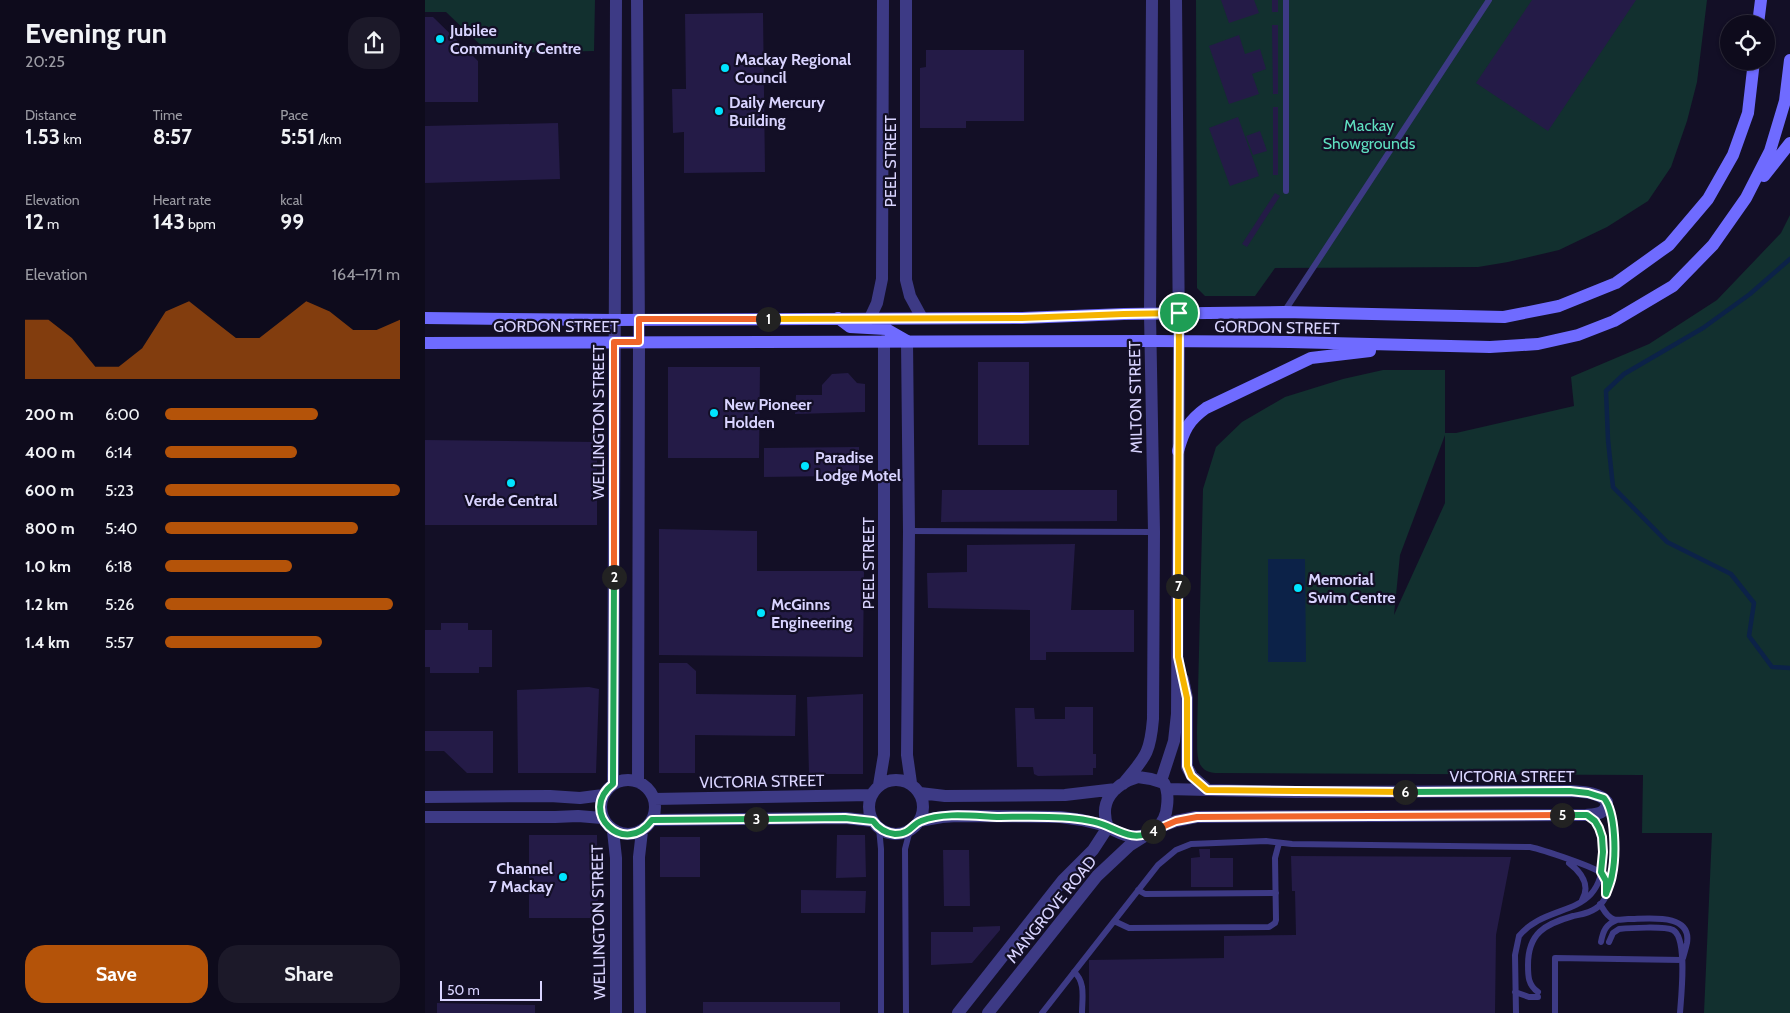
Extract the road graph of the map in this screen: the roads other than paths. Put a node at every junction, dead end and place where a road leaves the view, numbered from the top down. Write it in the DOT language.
graph roads {
  1 [pos="616,0"];
  2 [pos="637,0"];
  3 [pos="883,0"];
  4 [pos="906,0"];
  5 [pos="1152,0"];
  6 [pos="1176,0"];
  7 [pos="1286,0"];
  8 [pos="1489,0"];
  9 [pos="1761,0"];
  10 [pos="1760,15"];
  11 [pos="1790,60"];
  12 [pos="1753,70"];
  13 [pos="883,77"];
  14 [pos="906,77"];
  15 [pos="1790,143"];
  16 [pos="906,180"];
  17 [pos="883,181"];
  18 [pos="1286,192"];
  19 [pos="1746,198"];
  20 [pos="1284,312"];
  21 [pos="1179,313"];
  22 [pos="1150,314"];
  23 [pos="425,318"];
  24 [pos="838,318"];
  25 [pos="870,318"];
  26 [pos="922,318"];
  27 [pos="639,319"];
  28 [pos="614,320"];
  29 [pos="885,341"];
  30 [pos="1151,341"];
  31 [pos="425,342"];
  32 [pos="614,342"];
  33 [pos="639,342"];
  34 [pos="907,342"];
  35 [pos="1179,342"];
  36 [pos="1427,346"];
  37 [pos="1178,450"];
  38 [pos="909,531"];
  39 [pos="1153,532"];
  40 [pos="1178,657"];
  41 [pos="638,782"];
  42 [pos="613,784"];
  43 [pos="1164,785"];
  44 [pos="1119,786"];
  45 [pos="915,788"];
  46 [pos="875,790"];
  47 [pos="1207,790"];
  48 [pos="603,795"];
  49 [pos="425,797"];
  50 [pos="654,799"];
  51 [pos="1607,802"];
  52 [pos="1587,815"];
  53 [pos="425,817"];
  54 [pos="602,818"];
  55 [pos="652,820"];
  56 [pos="876,824"];
  57 [pos="914,826"];
  58 [pos="1108,827"];
  59 [pos="613,830"];
  60 [pos="642,831"];
  61 [pos="1153,831"];
  62 [pos="1279,843"];
  63 [pos="1562,858"];
  64 [pos="1601,872"];
  65 [pos="1138,890"];
  66 [pos="1275,893"];
  67 [pos="1606,894"];
  68 [pos="1601,904"];
  69 [pos="1577,905"];
  70 [pos="1619,920"];
  71 [pos="1115,921"];
  72 [pos="1601,942"];
  73 [pos="1609,942"];
  74 [pos="1682,960"];
  75 [pos="1074,972"];
  76 [pos="1515,992"];
  77 [pos="616,1013"];
  78 [pos="640,1013"];
  79 [pos="881,1013"];
  80 [pos="906,1013"];
  81 [pos="958,1013"];
  82 [pos="988,1013"];
  83 [pos="1042,1013"];
  84 [pos="1082,1013"];
  85 [pos="1516,1013"];
  86 [pos="1555,1013"];
  87 [pos="1680,1013"];
  1 -- 28 [label="street, WELLINGTON STREET"];
  2 -- 27 [label="street"];
  3 -- 13 [label="street, PEEL STREET"];
  4 -- 14 [label="street, PEEL STREET"];
  5 -- 22 [label="street, MILTON STREET"];
  6 -- 21 [label="street"];
  7 -- 18 [label="lane"];
  8 -- 20 [label="lane"];
  9 -- 10 [label="main road"];
  11 -- 19 [label="main road, GORDON STREET"];
  12 -- 20 [label="main road, GORDON STREET"];
  13 -- 14 [label="street"];
  13 -- 17 [label="street, PEEL STREET"];
  14 -- 16 [label="street, PEEL STREET"];
  15 -- 19 [label="main road"];
  16 -- 17 [label="street"];
  16 -- 26 [label="street, PEEL STREET"];
  17 -- 25 [label="street, PEEL STREET"];
  19 -- 36 [label="main road, GORDON STREET"];
  20 -- 21 [label="main road, GORDON STREET"];
  21 -- 22 [label="main road, GORDON STREET"];
  21 -- 35 [label="street"];
  22 -- 26 [label="main road, GORDON STREET"];
  22 -- 30 [label="street, MILTON STREET"];
  23 -- 28 [label="main road, GORDON STREET"];
  24 -- 25 [label="main road, GORDON STREET"];
  24 -- 27 [label="main road, GORDON STREET"];
  24 -- 34 [label="main road"];
  25 -- 26 [label="main road, GORDON STREET"];
  27 -- 28 [label="main road, GORDON STREET"];
  27 -- 33 [label="street"];
  28 -- 32 [label="street, WELLINGTON STREET"];
  29 -- 33 [label="main road, GORDON STREET"];
  29 -- 34 [label="main road, GORDON STREET"];
  29 -- 46 [label="street, PEEL STREET"];
  30 -- 34 [label="main road, GORDON STREET"];
  30 -- 35 [label="main road, GORDON STREET"];
  30 -- 39 [label="street, MILTON STREET"];
  31 -- 32 [label="main road, GORDON STREET"];
  32 -- 33 [label="main road, GORDON STREET"];
  32 -- 42 [label="street, WELLINGTON STREET"];
  33 -- 41 [label="street"];
  34 -- 38 [label="street"];
  35 -- 36 [label="main road, GORDON STREET"];
  35 -- 37 [label="street"];
  36 -- 37 [label="main road"];
  37 -- 40 [label="street"];
  38 -- 39 [label="lane"];
  38 -- 45 [label="street"];
  39 -- 44 [label="street, MILTON STREET"];
  40 -- 43 [label="street"];
  40 -- 47 [label="street"];
  41 -- 42 [label="street"];
  41 -- 50 [label="street"];
  42 -- 48 [label="street"];
  43 -- 44 [label="street"];
  43 -- 47 [label="street, VICTORIA STREET"];
  43 -- 61 [label="street"];
  44 -- 45 [label="street"];
  44 -- 58 [label="street"];
  45 -- 46 [label="street"];
  45 -- 57 [label="street"];
  46 -- 50 [label="street, VICTORIA STREET"];
  46 -- 56 [label="street"];
  47 -- 51 [label="street, VICTORIA STREET"];
  48 -- 49 [label="street"];
  48 -- 54 [label="street"];
  50 -- 55 [label="street"];
  51 -- 52 [label="street"];
  51 -- 67 [label="lane"];
  52 -- 61 [label="street"];
  52 -- 64 [label="lane"];
  53 -- 54 [label="street"];
  54 -- 59 [label="street"];
  55 -- 56 [label="street"];
  55 -- 60 [label="street"];
  56 -- 57 [label="street"];
  56 -- 79 [label="lane"];
  57 -- 58 [label="street"];
  57 -- 80 [label="lane"];
  58 -- 61 [label="street"];
  58 -- 81 [label="street, MANGROVE ROAD"];
  59 -- 60 [label="street"];
  59 -- 77 [label="street, WELLINGTON STREET"];
  60 -- 78 [label="street"];
  61 -- 82 [label="street, MANGROVE ROAD"];
  62 -- 63 [label="lane"];
  62 -- 65 [label="lane"];
  62 -- 66 [label="lane"];
  63 -- 64 [label="lane"];
  63 -- 69 [label="lane"];
  64 -- 67 [label="lane"];
  64 -- 69 [label="lane"];
  65 -- 66 [label="lane"];
  65 -- 71 [label="lane"];
  66 -- 71 [label="lane"];
  67 -- 68 [label="lane"];
  68 -- 70 [label="lane"];
  68 -- 76 [label="lane"];
  69 -- 76 [label="lane"];
  70 -- 72 [label="lane"];
  70 -- 74 [label="lane"];
  71 -- 75 [label="lane"];
  73 -- 74 [label="lane"];
  74 -- 86 [label="lane"];
  74 -- 87 [label="lane"];
  75 -- 83 [label="lane"];
  75 -- 84 [label="lane"];
  76 -- 85 [label="lane"];
}
